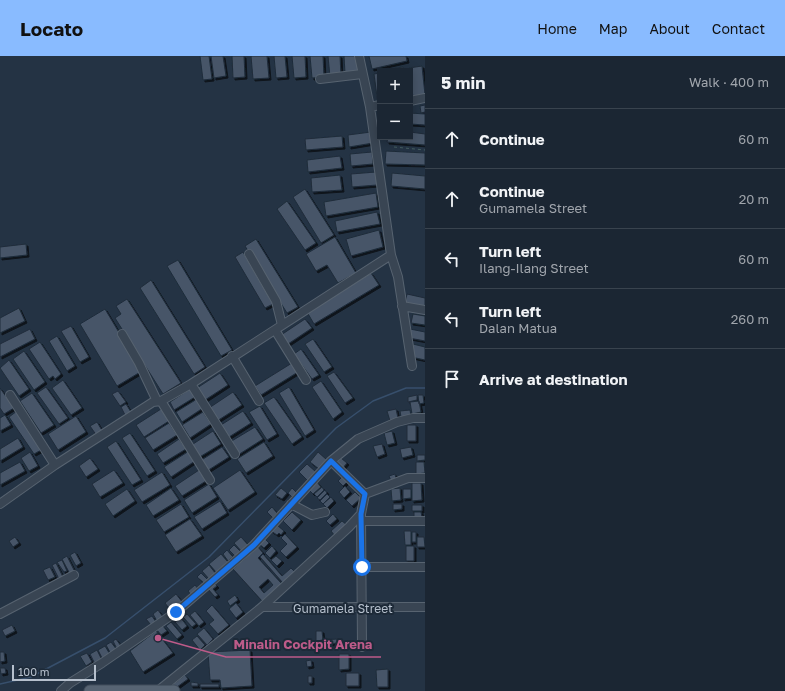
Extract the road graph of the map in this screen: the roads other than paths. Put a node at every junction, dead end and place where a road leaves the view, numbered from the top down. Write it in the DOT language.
graph roads {
  1 [pos="359,56"];
  2 [pos="362,74"];
  3 [pos="320,79"];
  4 [pos="425,98"];
  5 [pos="413,100"];
  6 [pos="377,106"];
  7 [pos="370,107"];
  8 [pos="249,254"];
  9 [pos="390,255"];
  10 [pos="402,306"];
  11 [pos="425,310"];
  12 [pos="278,328"];
  13 [pos="122,334"];
  14 [pos="232,356"];
  15 [pos="412,366"];
  16 [pos="306,380"];
  17 [pos="191,384"];
  18 [pos="10,395"];
  19 [pos="159,401"];
  20 [pos="259,401"];
  21 [pos="425,418"];
  22 [pos="235,454"];
  23 [pos="331,461"];
  24 [pos="55,465"];
  25 [pos="425,478"];
  26 [pos="210,480"];
  27 [pos="365,494"];
  28 [pos="0,504"];
  29 [pos="291,504"];
  30 [pos="325,512"];
  31 [pos="361,518"];
  32 [pos="425,521"];
  33 [pos="362,567"];
  34 [pos="425,567"];
  35 [pos="74,575"];
  36 [pos="262,607"];
  37 [pos="425,608"];
  38 [pos="361,609"];
  39 [pos="0,614"];
  40 [pos="362,647"];
  41 [pos="159,690"];
  42 [pos="62,691"];
  43 [pos="90,691"];
  44 [pos="174,691"];
  1 -- 2 [label="street"];
  2 -- 3 [label="street"];
  2 -- 7 [label="street"];
  4 -- 5 [label="street"];
  6 -- 7 [label="street"];
  7 -- 9 [label="street"];
  8 -- 12 [label="street"];
  9 -- 10 [label="street"];
  9 -- 12 [label="street"];
  10 -- 11 [label="street"];
  10 -- 15 [label="street"];
  12 -- 14 [label="street"];
  12 -- 16 [label="street"];
  13 -- 19 [label="street"];
  14 -- 17 [label="street"];
  14 -- 20 [label="street"];
  17 -- 19 [label="street"];
  17 -- 22 [label="street"];
  18 -- 24 [label="street"];
  19 -- 24 [label="street"];
  19 -- 26 [label="street"];
  21 -- 23 [label="street"];
  23 -- 27 [label="street"];
  23 -- 29 [label="street"];
  24 -- 28 [label="street"];
  25 -- 27 [label="street"];
  27 -- 31 [label="street"];
  29 -- 30 [label="street"];
  29 -- 42 [label="street"];
  31 -- 32 [label="street"];
  31 -- 33 [label="street"];
  31 -- 36 [label="street, Gumamela Street"];
  33 -- 34 [label="street"];
  33 -- 38 [label="street"];
  35 -- 39 [label="street"];
  36 -- 38 [label="street, Gumamela Street"];
  36 -- 41 [label="street, Gumamela Street"];
  37 -- 38 [label="street, Gumamela Street"];
  38 -- 40 [label="street"];
  41 -- 43 [label="main road"];
  41 -- 44 [label="main road"];
}
